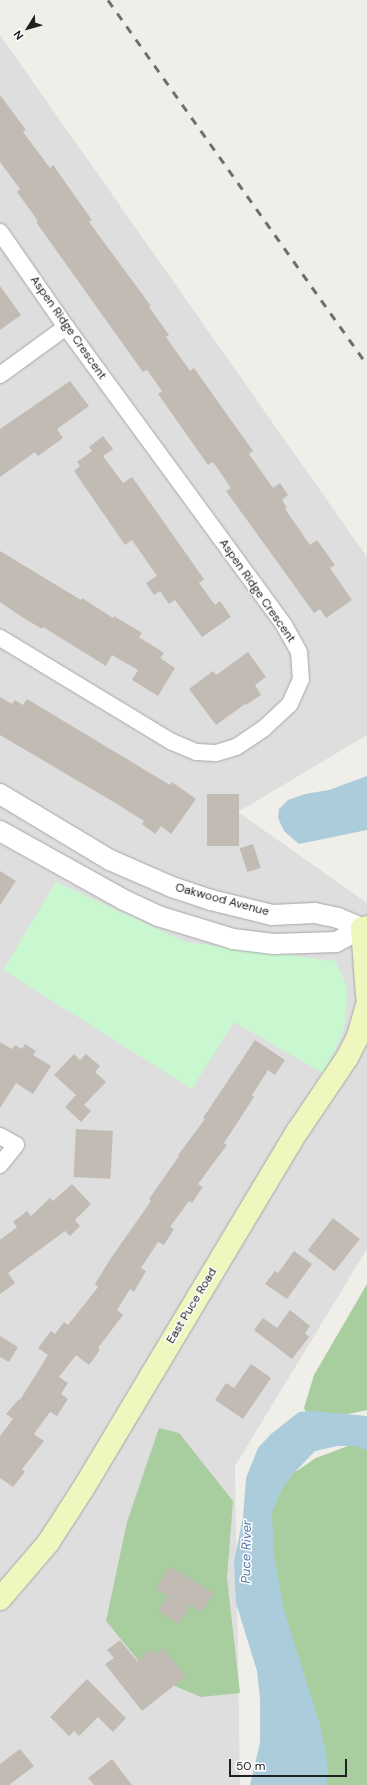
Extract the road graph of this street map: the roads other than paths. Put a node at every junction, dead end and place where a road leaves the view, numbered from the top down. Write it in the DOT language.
graph roads {
  1 [pos="0,232"];
  2 [pos="66,328"];
  3 [pos="0,375"];
  4 [pos="0,638"];
  5 [pos="0,794"];
  6 [pos="0,830"];
  7 [pos="364,928"];
  8 [pos="367,996"];
  9 [pos="367,1004"];
  10 [pos="0,1136"];
  11 [pos="0,1165"];
  12 [pos="0,1600"];
  1 -- 2 [label="street, Aspen Ridge Crescent"];
  2 -- 3 [label="street"];
  2 -- 4 [label="street, Aspen Ridge Crescent"];
  5 -- 7 [label="street, Oakwood Avenue"];
  6 -- 7 [label="street"];
  7 -- 8 [label="main road"];
  9 -- 12 [label="main road, East Puce Road"];
  10 -- 11 [label="street"];
}
